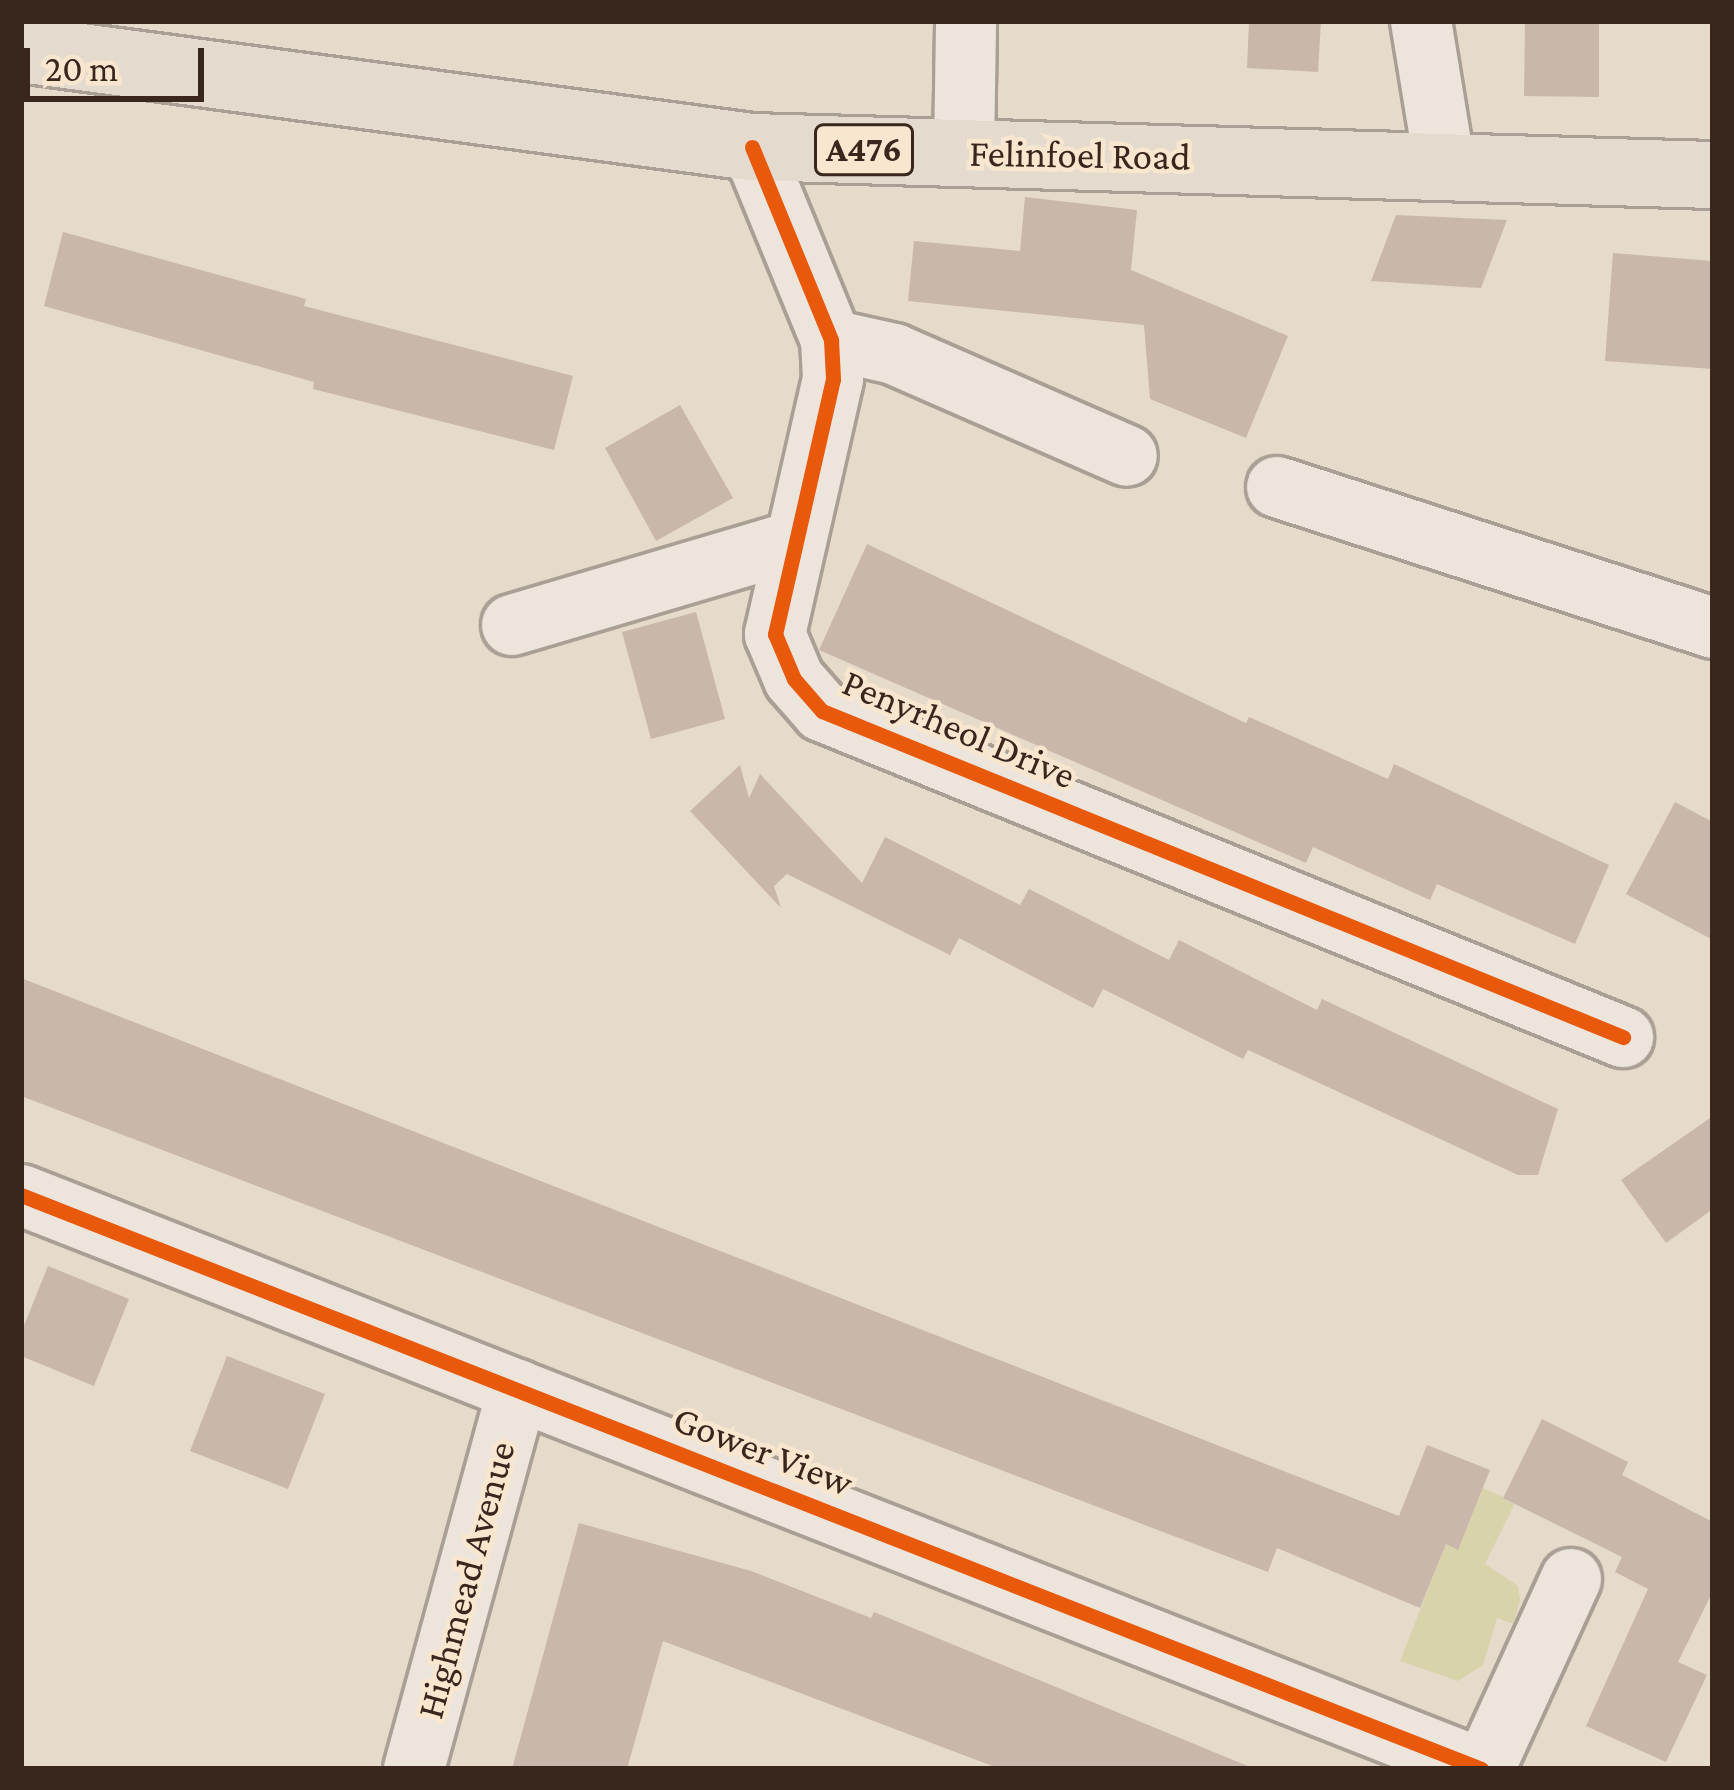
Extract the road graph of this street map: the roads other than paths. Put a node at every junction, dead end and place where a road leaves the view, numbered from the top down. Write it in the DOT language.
graph roads {
  1 [pos="966,21"];
  2 [pos="1421,21"];
  3 [pos="21,50"];
  4 [pos="752,147"];
  5 [pos="964,153"];
  6 [pos="1444,162"];
  7 [pos="1713,175"];
  8 [pos="831,340"];
  9 [pos="1127,456"];
  10 [pos="1277,487"];
  11 [pos="796,541"];
  12 [pos="512,625"];
  13 [pos="1713,628"];
  14 [pos="1623,1037"];
  15 [pos="21,1195"];
  16 [pos="518,1390"];
  17 [pos="1571,1579"];
  18 [pos="414,1769"];
  19 [pos="1482,1769"];
  1 -- 5 [label="street"];
  2 -- 6 [label="street"];
  3 -- 4 [label="main road, Felinfoel Road / A476"];
  4 -- 5 [label="main road, Felinfoel Road / A476"];
  4 -- 8 [label="street, Penyrheol Drive"];
  5 -- 6 [label="main road, Felinfoel Road / A476"];
  6 -- 7 [label="main road, Felinfoel Road / A476"];
  8 -- 9 [label="street"];
  8 -- 11 [label="street, Penyrheol Drive"];
  10 -- 13 [label="street"];
  11 -- 12 [label="street"];
  11 -- 14 [label="street, Penyrheol Drive"];
  15 -- 16 [label="street, Gower View"];
  16 -- 18 [label="street, Highmead Avenue"];
  16 -- 19 [label="street, Gower View"];
  17 -- 19 [label="street, Gower View"];
}
